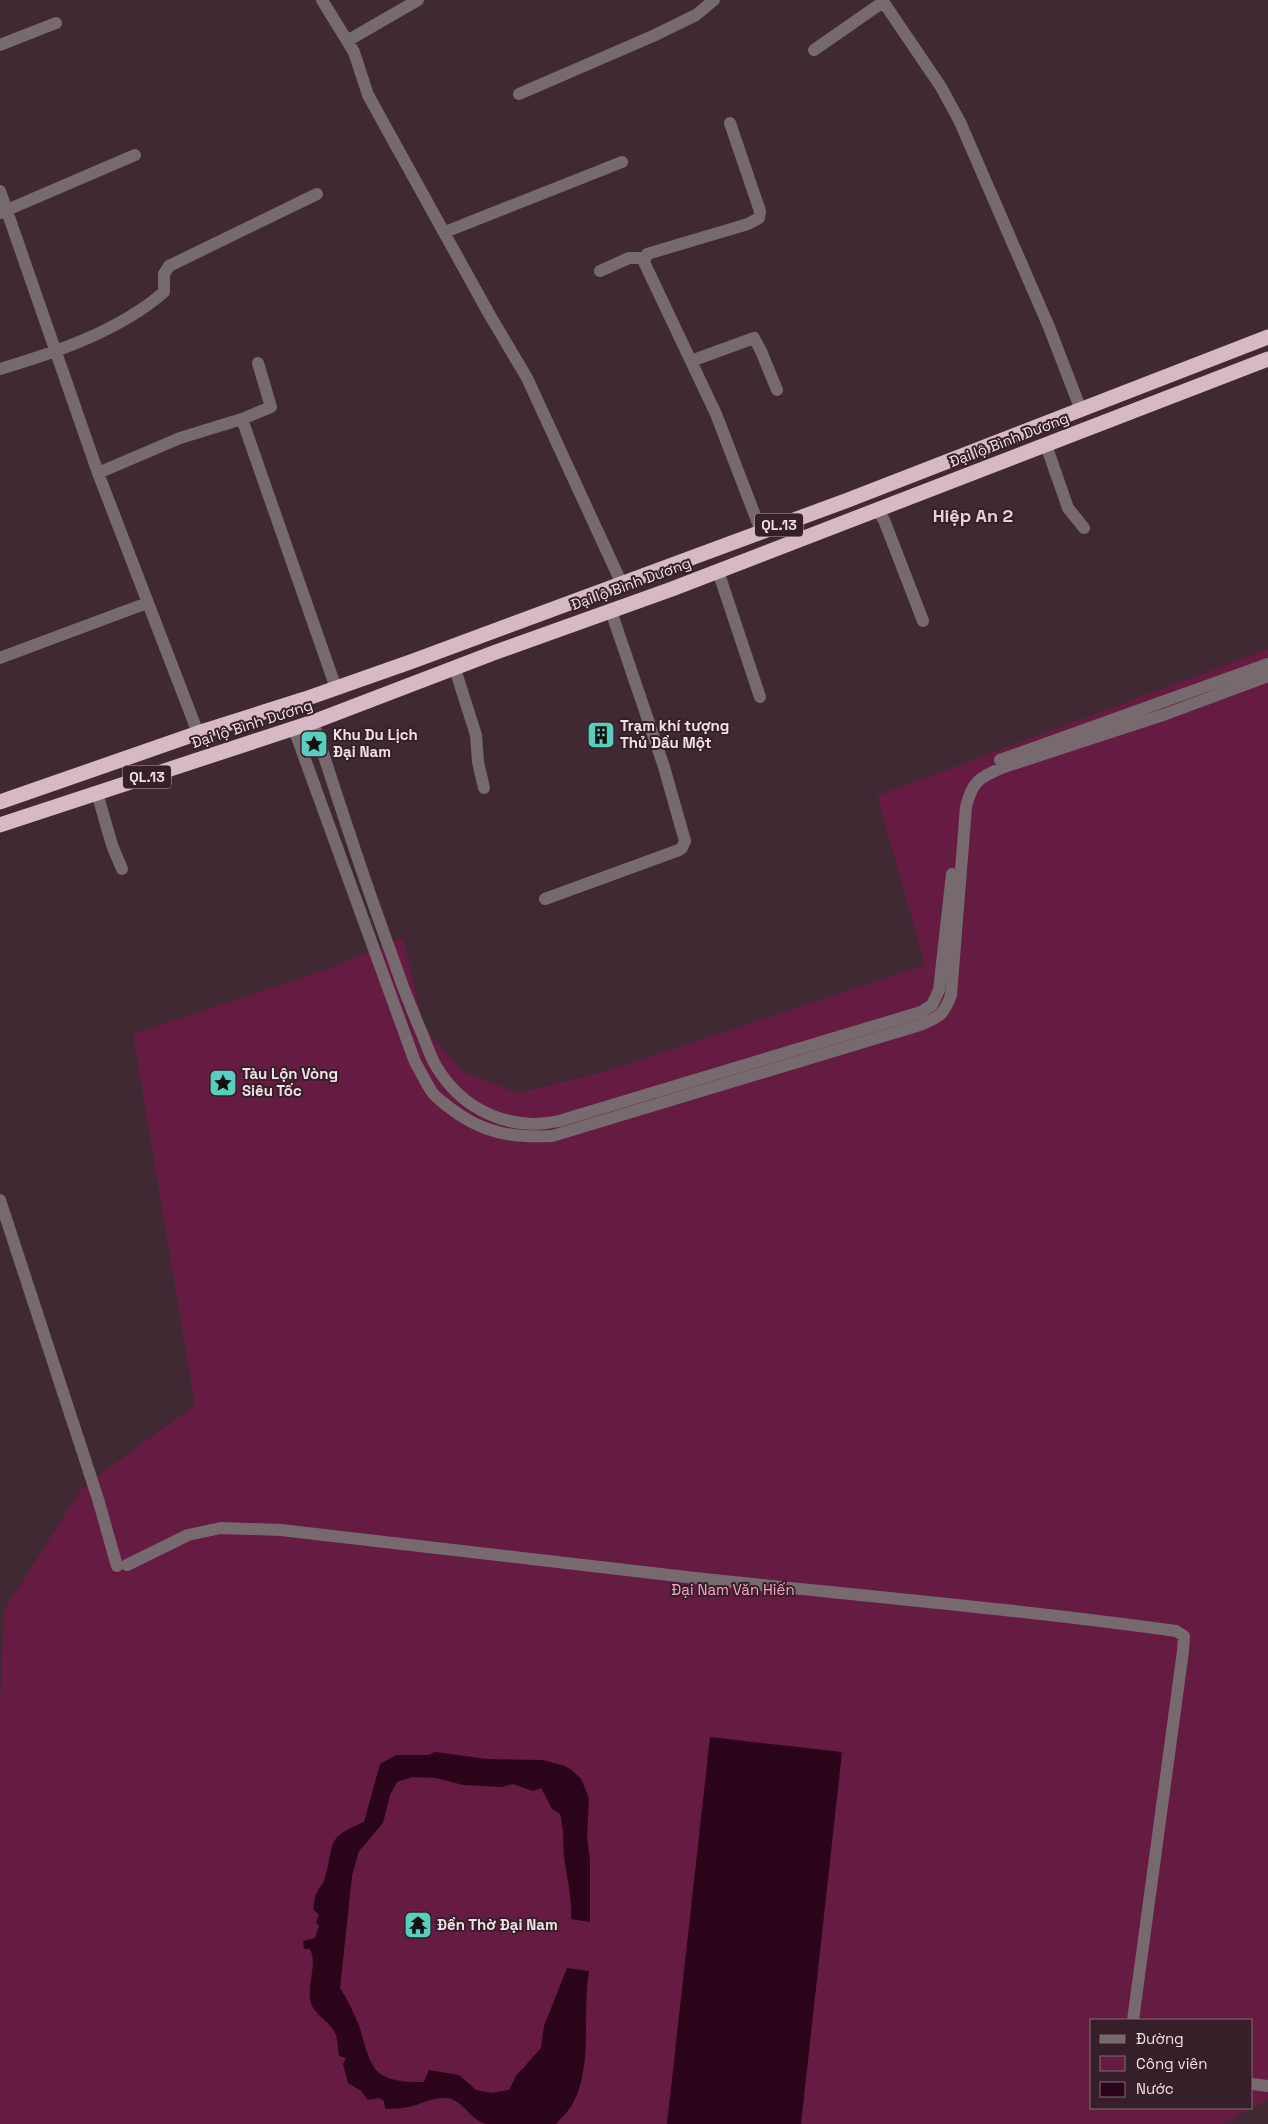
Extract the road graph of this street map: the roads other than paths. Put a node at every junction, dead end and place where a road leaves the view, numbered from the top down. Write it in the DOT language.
graph roads {
  1 [pos="322,0"];
  2 [pos="418,0"];
  3 [pos="714,0"];
  4 [pos="882,1"];
  5 [pos="56,23"];
  6 [pos="347,40"];
  7 [pos="0,45"];
  8 [pos="814,50"];
  9 [pos="519,94"];
  10 [pos="730,123"];
  11 [pos="135,156"];
  12 [pos="622,162"];
  13 [pos="0,191"];
  14 [pos="317,194"];
  15 [pos="3,212"];
  16 [pos="445,232"];
  17 [pos="644,258"];
  18 [pos="600,271"];
  19 [pos="1268,337"];
  20 [pos="54,350"];
  21 [pos="1268,359"];
  22 [pos="691,361"];
  23 [pos="258,363"];
  24 [pos="0,369"];
  25 [pos="777,390"];
  26 [pos="1081,410"];
  27 [pos="242,418"];
  28 [pos="1046,445"];
  29 [pos="98,473"];
  30 [pos="877,510"];
  31 [pos="1084,528"];
  32 [pos="761,531"];
  33 [pos="718,571"];
  34 [pos="621,582"];
  35 [pos="147,603"];
  36 [pos="611,611"];
  37 [pos="923,621"];
  38 [pos="0,658"];
  39 [pos="1268,664"];
  40 [pos="455,668"];
  41 [pos="1268,676"];
  42 [pos="336,688"];
  43 [pos="760,697"];
  44 [pos="305,699"];
  45 [pos="287,705"];
  46 [pos="313,722"];
  47 [pos="294,729"];
  48 [pos="198,733"];
  49 [pos="319,740"];
  50 [pos="300,747"];
  51 [pos="484,788"];
  52 [pos="98,793"];
  53 [pos="0,802"];
  54 [pos="0,825"];
  55 [pos="122,869"];
  56 [pos="545,899"];
  57 [pos="0,1200"];
  58 [pos="1133,2019"];
  59 [pos="1253,2084"];
  60 [pos="1268,2086"];
  1 -- 6 [label="street"];
  2 -- 6 [label="street"];
  3 -- 9 [label="street"];
  4 -- 8 [label="street"];
  4 -- 26 [label="street"];
  5 -- 7 [label="street"];
  6 -- 16 [label="street"];
  10 -- 17 [label="street"];
  11 -- 15 [label="street"];
  12 -- 16 [label="street"];
  13 -- 15 [label="street"];
  14 -- 20 [label="street"];
  15 -- 20 [label="street"];
  16 -- 34 [label="street"];
  17 -- 18 [label="street"];
  17 -- 22 [label="street"];
  19 -- 26 [label="highway, Đại lộ Bình Dương / QL.13"];
  20 -- 24 [label="street"];
  20 -- 29 [label="street"];
  21 -- 28 [label="highway, Đại lộ Bình Dương / QL.13"];
  22 -- 25 [label="street"];
  22 -- 32 [label="street"];
  23 -- 27 [label="street"];
  26 -- 32 [label="highway, Đại lộ Bình Dương / QL.13"];
  27 -- 29 [label="street"];
  27 -- 42 [label="street"];
  28 -- 30 [label="highway, Đại lộ Bình Dương / QL.13"];
  28 -- 31 [label="street"];
  29 -- 35 [label="street"];
  30 -- 33 [label="highway, Đại lộ Bình Dương / QL.13"];
  30 -- 37 [label="street"];
  32 -- 34 [label="highway, Đại lộ Bình Dương / QL.13"];
  33 -- 36 [label="highway, Đại lộ Bình Dương / QL.13"];
  33 -- 43 [label="street"];
  34 -- 42 [label="highway, Đại lộ Bình Dương / QL.13"];
  35 -- 38 [label="street"];
  35 -- 48 [label="street"];
  36 -- 40 [label="highway, Đại lộ Bình Dương / QL.13"];
  36 -- 56 [label="street"];
  39 -- 49 [label="street"];
  40 -- 46 [label="highway, Đại lộ Bình Dương / QL.13"];
  40 -- 51 [label="street"];
  41 -- 50 [label="street"];
  42 -- 44 [label="highway, Đại lộ Bình Dương / QL.13"];
  44 -- 45 [label="highway, Đại lộ Bình Dương / QL.13"];
  44 -- 46 [label="highway"];
  45 -- 47 [label="highway"];
  45 -- 48 [label="highway, Đại lộ Bình Dương / QL.13"];
  46 -- 47 [label="highway, Đại lộ Bình Dương / QL.13"];
  46 -- 49 [label="street"];
  47 -- 50 [label="street"];
  47 -- 52 [label="highway, Đại lộ Bình Dương / QL.13"];
  48 -- 53 [label="highway, Đại lộ Bình Dương / QL.13"];
  49 -- 50 [label="street"];
  52 -- 54 [label="highway, Đại lộ Bình Dương / QL.13"];
  52 -- 55 [label="street"];
  57 -- 58 [label="street"];
  59 -- 60 [label="street"];
}
